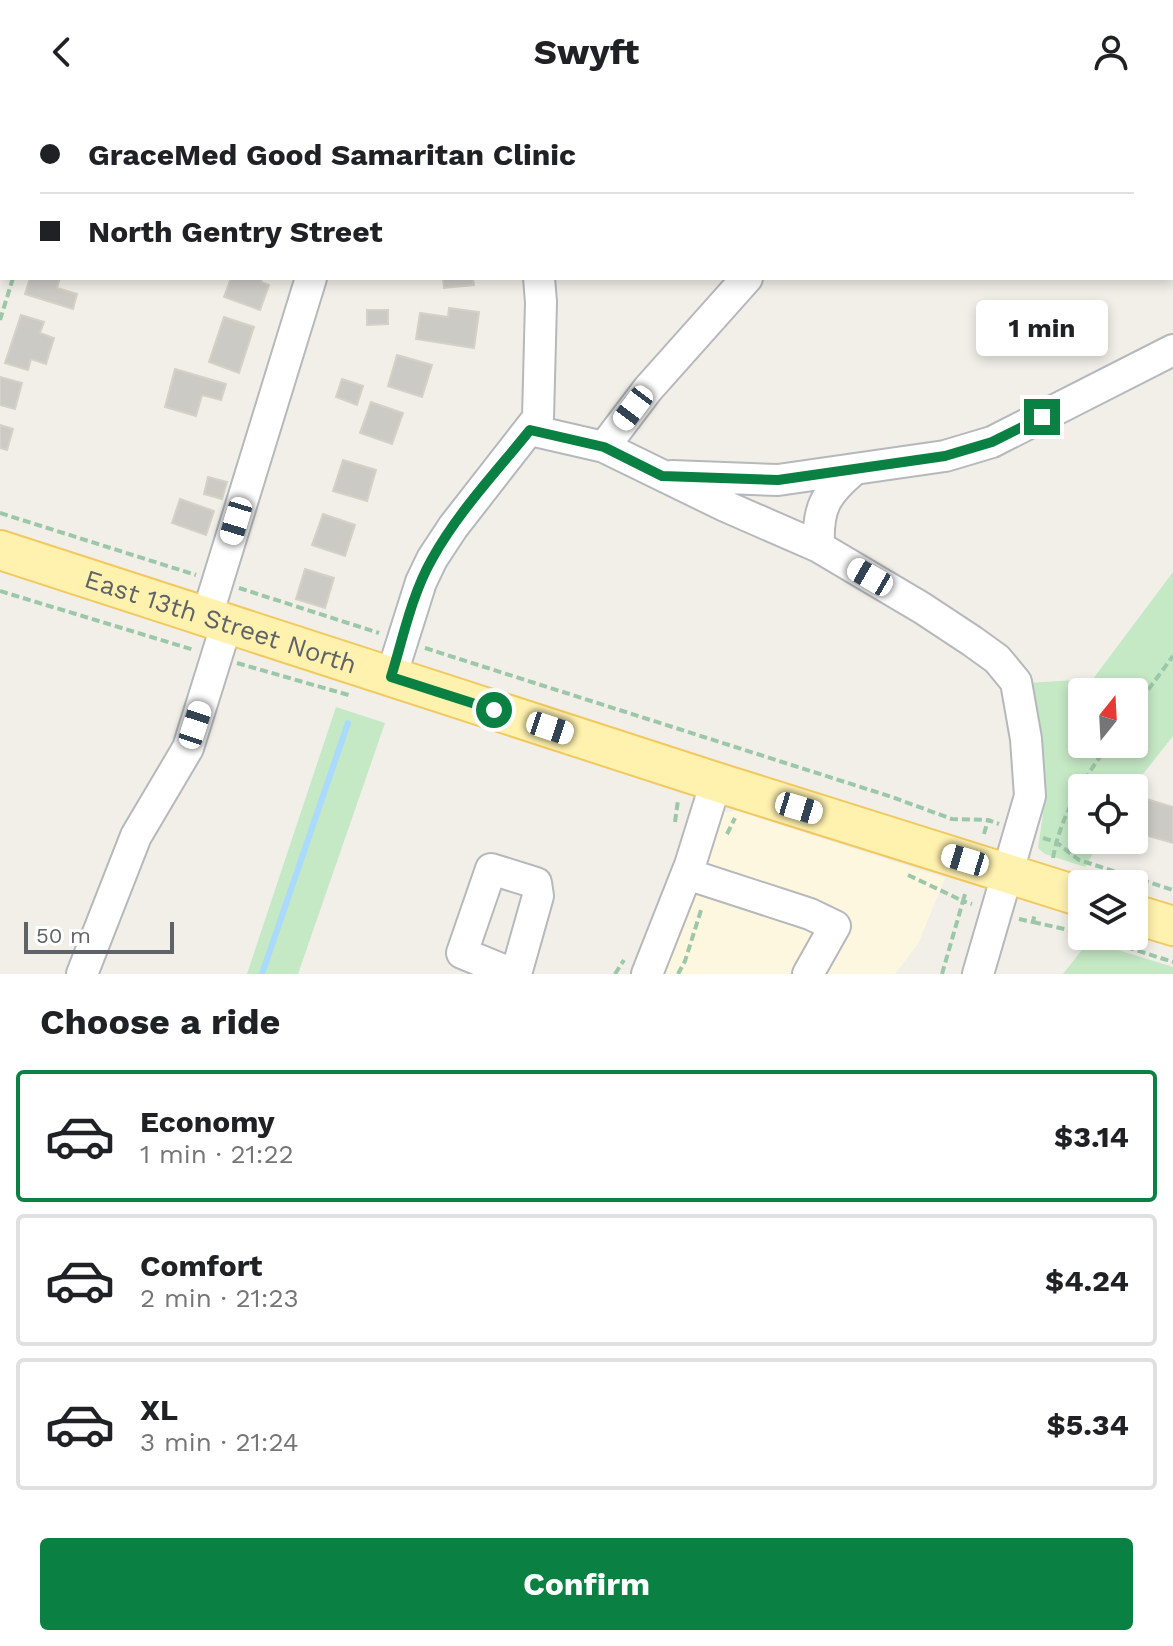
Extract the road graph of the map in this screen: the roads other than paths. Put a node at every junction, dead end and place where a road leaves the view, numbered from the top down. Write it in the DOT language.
graph roads {
  1 [pos="310,280"];
  2 [pos="539,280"];
  3 [pos="745,280"];
  4 [pos="1173,350"];
  5 [pos="530,430"];
  6 [pos="604,447"];
  7 [pos="855,469"];
  8 [pos="662,476"];
  9 [pos="819,547"];
  10 [pos="0,550"];
  11 [pos="217,619"];
  12 [pos="391,677"];
  13 [pos="719,803"];
  14 [pos="687,874"];
  15 [pos="1009,874"];
  16 [pos="1068,893"];
  17 [pos="1148,918"];
  18 [pos="1173,926"];
  19 [pos="82,974"];
  20 [pos="647,974"];
  21 [pos="808,974"];
  22 [pos="978,974"];
  1 -- 11 [label="street"];
  2 -- 5 [label="street"];
  3 -- 6 [label="street"];
  4 -- 7 [label="street"];
  5 -- 6 [label="street"];
  5 -- 12 [label="street"];
  6 -- 8 [label="street"];
  7 -- 8 [label="street"];
  7 -- 9 [label="street"];
  8 -- 9 [label="street"];
  9 -- 15 [label="street"];
  10 -- 11 [label="main road, East 13th Street North"];
  11 -- 12 [label="main road, East 13th Street North"];
  11 -- 19 [label="street"];
  12 -- 13 [label="main road, East 13th Street North"];
  13 -- 14 [label="street"];
  13 -- 15 [label="main road, East 13th Street North"];
  14 -- 20 [label="street"];
  14 -- 21 [label="street"];
  15 -- 16 [label="main road, East 13th Street North"];
  15 -- 22 [label="street"];
  17 -- 18 [label="main road"];
}
